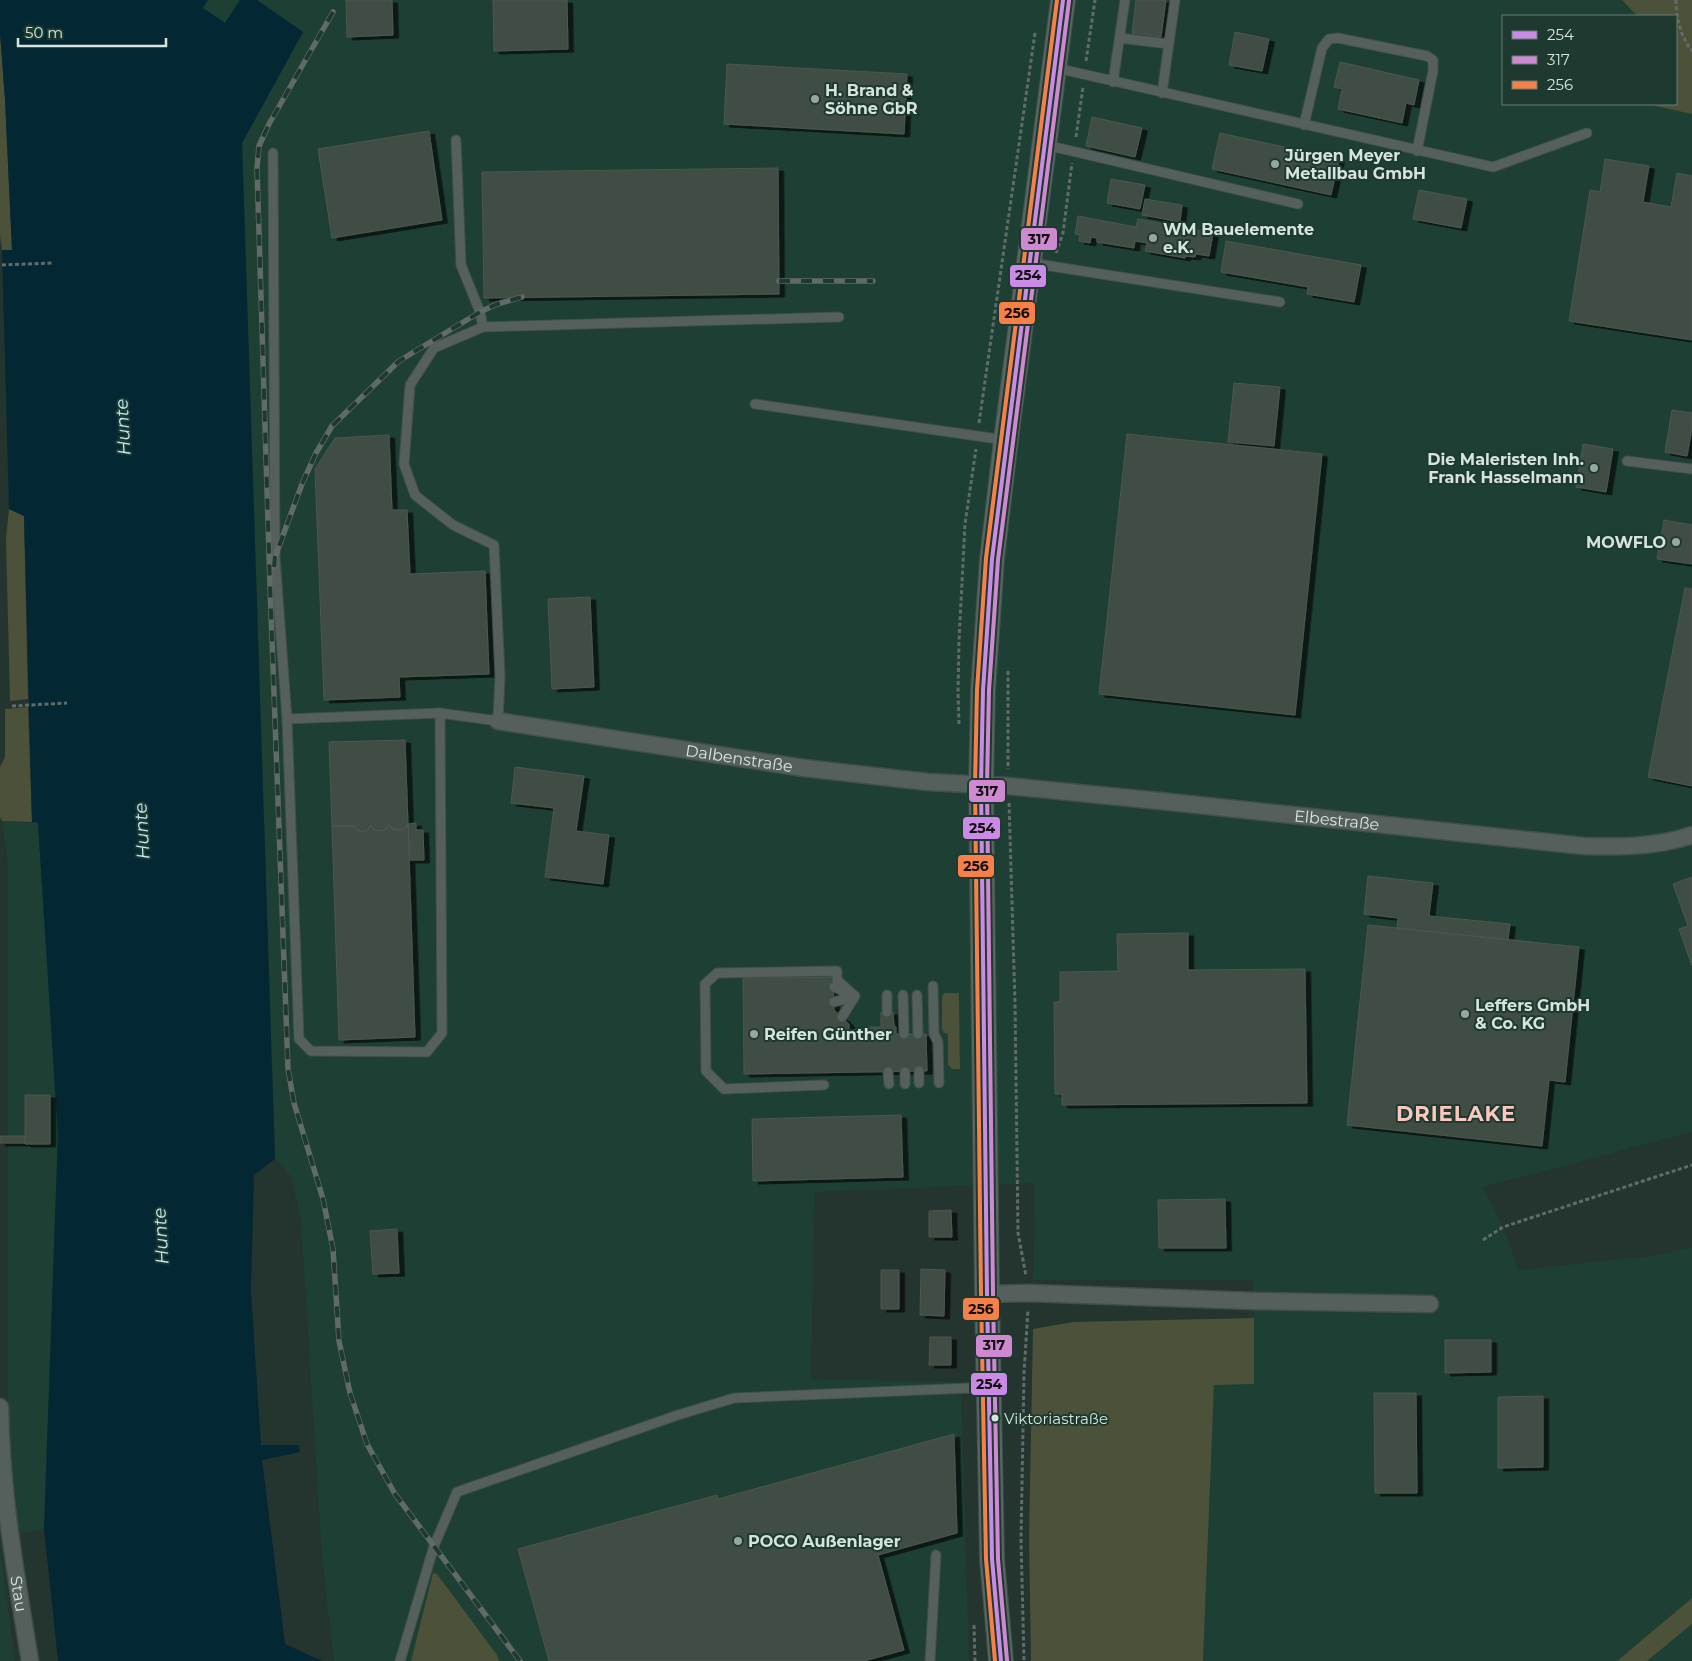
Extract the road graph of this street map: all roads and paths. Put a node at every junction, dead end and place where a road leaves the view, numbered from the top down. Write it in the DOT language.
graph roads {
  1 [pos="1063,0"];
  2 [pos="1095,0"];
  3 [pos="1125,0"];
  4 [pos="1175,0"];
  5 [pos="1676,0"];
  6 [pos="1676,15"];
  7 [pos="1677,19"];
  8 [pos="1120,38"];
  9 [pos="1169,44"];
  10 [pos="1692,51"];
  11 [pos="1053,67"];
  12 [pos="1084,75"];
  13 [pos="1113,82"];
  14 [pos="1162,93"];
  15 [pos="1304,125"];
  16 [pos="1586,133"];
  17 [pos="456,140"];
  18 [pos="1043,144"];
  19 [pos="1417,151"];
  20 [pos="1074,152"];
  21 [pos="273,153"];
  22 [pos="1298,204"];
  23 [pos="54,263"];
  24 [pos="1040,264"];
  25 [pos="2,265"];
  26 [pos="1280,302"];
  27 [pos="839,317"];
  28 [pos="482,327"];
  29 [pos="755,404"];
  30 [pos="1006,440"];
  31 [pos="1627,461"];
  32 [pos="1692,469"];
  33 [pos="1008,669"];
  34 [pos="67,704"];
  35 [pos="12,706"];
  36 [pos="440,713"];
  37 [pos="288,719"];
  38 [pos="498,721"];
  39 [pos="982,785"];
  40 [pos="1008,786"];
  41 [pos="1692,835"];
  42 [pos="934,986"];
  43 [pos="834,987"];
  44 [pos="887,995"];
  45 [pos="903,995"];
  46 [pos="917,995"];
  47 [pos="855,996"];
  48 [pos="834,1002"];
  49 [pos="888,1012"];
  50 [pos="842,1017"];
  51 [pos="904,1034"];
  52 [pos="918,1034"];
  53 [pos="919,1071"];
  54 [pos="888,1072"];
  55 [pos="904,1072"];
  56 [pos="919,1083"];
  57 [pos="939,1083"];
  58 [pos="889,1084"];
  59 [pos="905,1084"];
  60 [pos="824,1086"];
  61 [pos="1692,1165"];
  62 [pos="1483,1240"];
  63 [pos="1029,1293"];
  64 [pos="988,1294"];
  65 [pos="1430,1304"];
  66 [pos="990,1389"];
  67 [pos="0,1407"];
  68 [pos="936,1555"];
  69 [pos="30,1661"];
  70 [pos="400,1661"];
  71 [pos="930,1661"];
  72 [pos="1002,1661"];
  73 [pos="1024,1661"];
  1 -- 11 [label="main road"];
  2 -- 12 [label="path"];
  3 -- 8 [label="lane"];
  4 -- 9 [label="lane"];
  5 -- 6 [label="path"];
  7 -- 10 [label="path"];
  8 -- 9 [label="lane"];
  8 -- 13 [label="lane"];
  9 -- 14 [label="lane"];
  11 -- 12 [label="lane"];
  11 -- 18 [label="main road"];
  12 -- 13 [label="lane"];
  12 -- 20 [label="path"];
  13 -- 14 [label="lane"];
  14 -- 15 [label="lane"];
  15 -- 19 [label="lane"];
  15 -- 19 [label="lane"];
  16 -- 19 [label="lane"];
  17 -- 28 [label="lane"];
  18 -- 20 [label="lane"];
  18 -- 24 [label="main road"];
  20 -- 22 [label="lane"];
  20 -- 24 [label="path"];
  21 -- 37 [label="lane"];
  23 -- 25 [label="path"];
  24 -- 26 [label="lane"];
  24 -- 30 [label="main road"];
  27 -- 28 [label="lane"];
  28 -- 38 [label="lane"];
  29 -- 30 [label="lane"];
  30 -- 39 [label="main road"];
  31 -- 32 [label="lane"];
  33 -- 40 [label="path"];
  34 -- 35 [label="path"];
  36 -- 37 [label="lane"];
  36 -- 37 [label="lane"];
  36 -- 38 [label="lane"];
  38 -- 39 [label="street, Dalbenstraße"];
  39 -- 40 [label="street, Elbestraße"];
  39 -- 64 [label="main road"];
  40 -- 41 [label="street, Elbestraße"];
  40 -- 63 [label="path"];
  42 -- 57 [label="lane"];
  43 -- 47 [label="lane"];
  44 -- 49 [label="lane"];
  45 -- 51 [label="lane"];
  46 -- 52 [label="lane"];
  47 -- 48 [label="lane"];
  47 -- 50 [label="lane"];
  47 -- 60 [label="lane"];
  53 -- 56 [label="lane"];
  54 -- 58 [label="lane"];
  55 -- 59 [label="lane"];
  61 -- 62 [label="path"];
  63 -- 64 [label="street"];
  63 -- 65 [label="street"];
  63 -- 73 [label="path"];
  64 -- 66 [label="main road"];
  66 -- 70 [label="lane"];
  66 -- 72 [label="main road"];
  67 -- 69 [label="street, Stau"];
  68 -- 71 [label="lane"];
}
